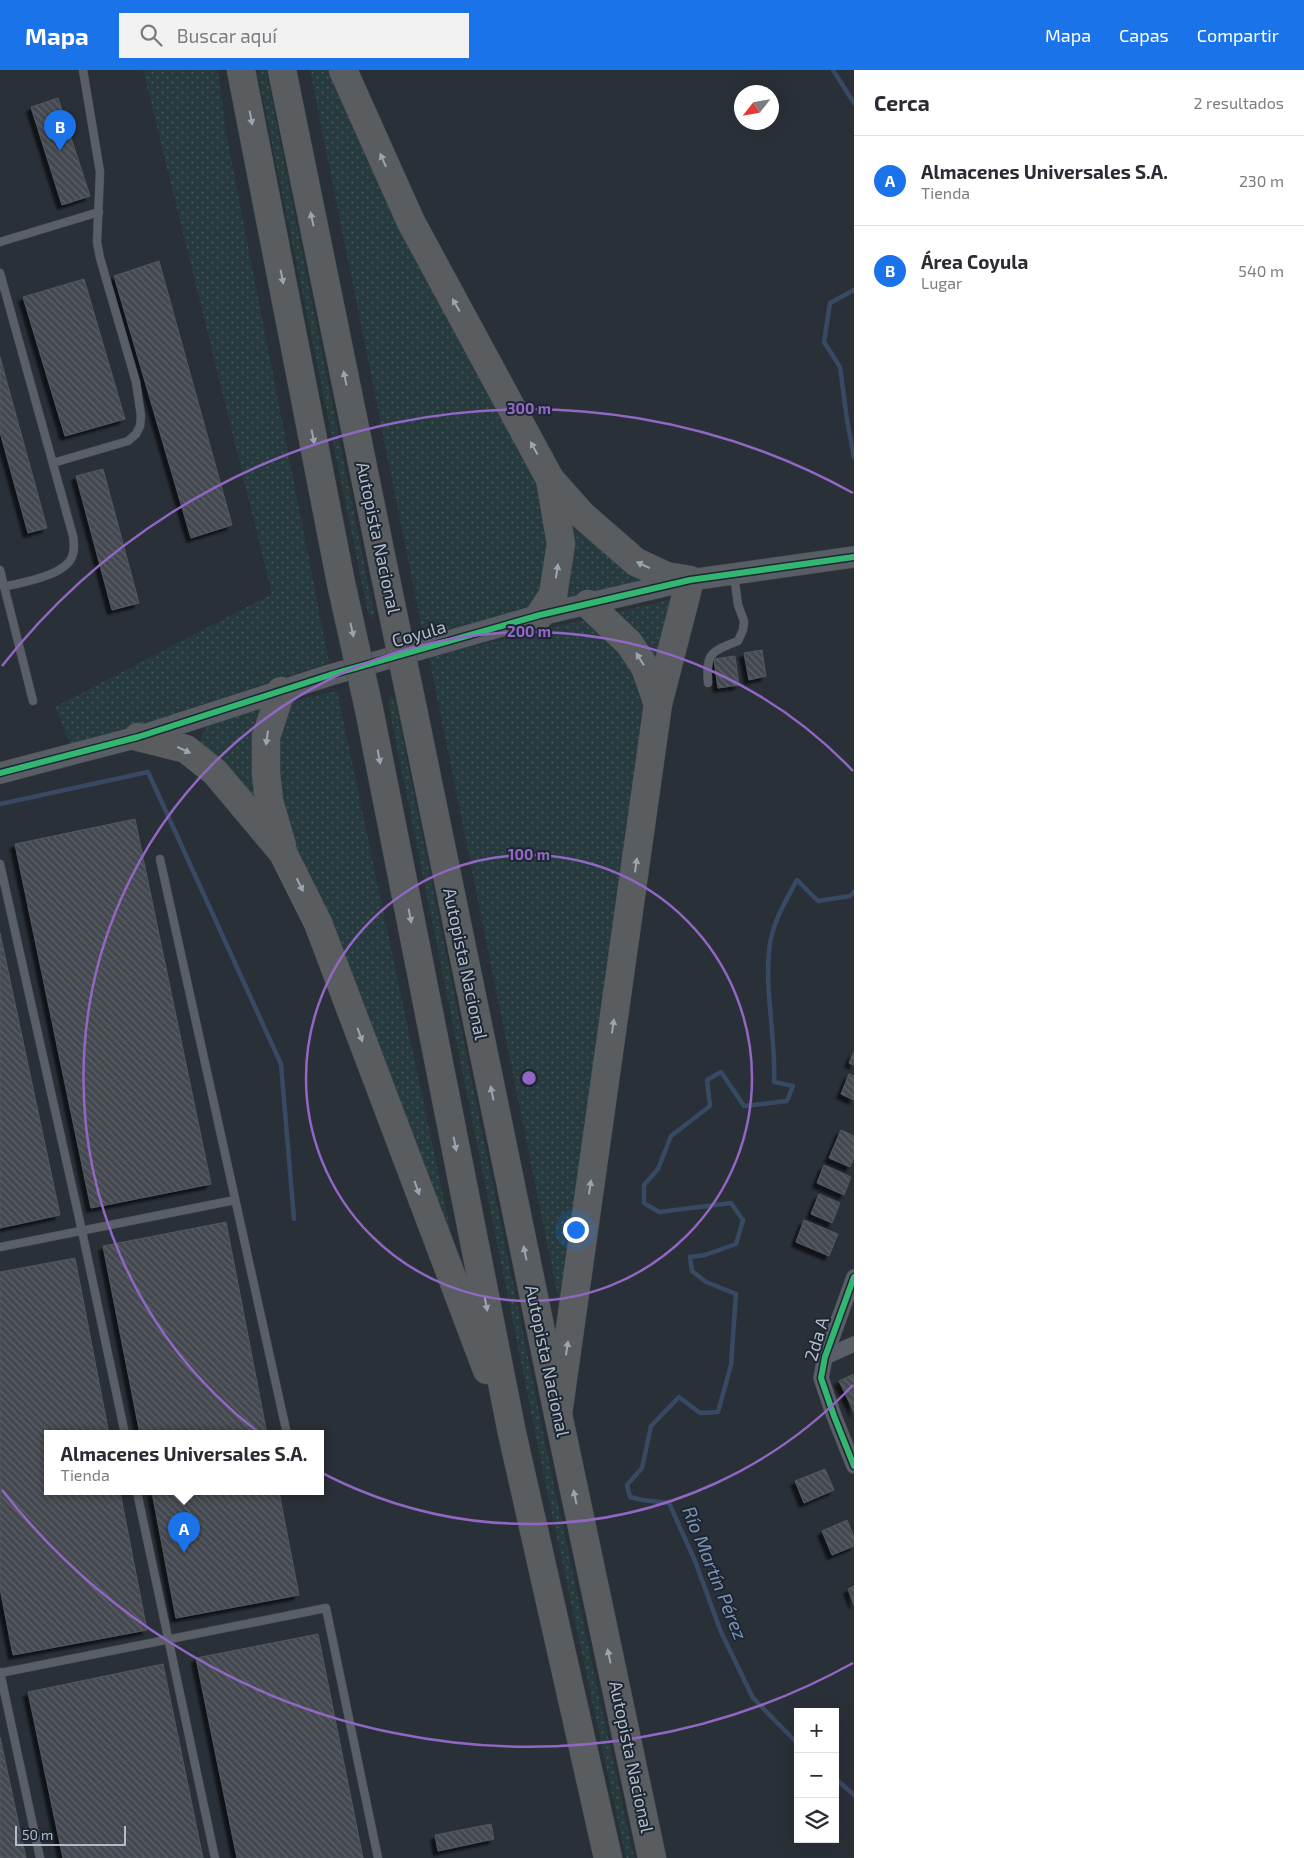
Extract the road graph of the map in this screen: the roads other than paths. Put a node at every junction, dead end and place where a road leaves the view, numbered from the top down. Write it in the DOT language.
graph roads {
  1 [pos="83,70"];
  2 [pos="242,70"];
  3 [pos="282,70"];
  4 [pos="343,70"];
  5 [pos="98,212"];
  6 [pos="0,242"];
  7 [pos="0,273"];
  8 [pos="53,463"];
  9 [pos="550,479"];
  10 [pos="849,557"];
  11 [pos="0,570"];
  12 [pos="734,575"];
  13 [pos="690,580"];
  14 [pos="4,587"];
  15 [pos="588,604"];
  16 [pos="4,606"];
  17 [pos="540,615"];
  18 [pos="708,683"];
  19 [pos="281,691"];
  20 [pos="33,701"];
  21 [pos="658,704"];
  22 [pos="138,737"];
  23 [pos="0,773"];
  24 [pos="284,853"];
  25 [pos="160,859"];
  26 [pos="0,864"];
  27 [pos="235,1200"];
  28 [pos="82,1231"];
  29 [pos="0,1248"];
  30 [pos="854,1277"];
  31 [pos="854,1344"];
  32 [pos="825,1357"];
  33 [pos="558,1414"];
  34 [pos="124,1430"];
  35 [pos="286,1430"];
  36 [pos="512,1433"];
  37 [pos="854,1466"];
  38 [pos="138,1495"];
  39 [pos="169,1641"];
  40 [pos="0,1673"];
  41 [pos="40,1858"];
  42 [pos="215,1858"];
  43 [pos="378,1858"];
  44 [pos="608,1858"];
  45 [pos="652,1858"];
  1 -- 5 [label="lane"];
  2 -- 36 [label="highway, one-way, bridge"];
  33 -- 3 [label="highway, Autopista Nacional, one-way, bridge"];
  9 -- 4 [label="highway, one-way"];
  5 -- 6 [label="lane"];
  5 -- 8 [label="lane"];
  7 -- 8 [label="lane"];
  8 -- 14 [label="lane"];
  13 -- 9 [label="highway, one-way"];
  17 -- 9 [label="highway, one-way"];
  10 -- 12 [label="street, Coyula"];
  11 -- 14 [label="lane"];
  12 -- 13 [label="street, Coyula"];
  12 -- 18 [label="lane"];
  13 -- 15 [label="street, Coyula"];
  13 -- 21 [label="highway"];
  14 -- 16 [label="lane"];
  15 -- 17 [label="street, Coyula"];
  21 -- 15 [label="highway, one-way"];
  16 -- 20 [label="lane"];
  17 -- 19 [label="street, Coyula"];
  19 -- 22 [label="street, Coyula"];
  19 -- 24 [label="highway, one-way"];
  33 -- 21 [label="highway, one-way"];
  22 -- 23 [label="street, Coyula"];
  22 -- 24 [label="highway, one-way"];
  24 -- 36 [label="highway, one-way"];
  25 -- 27 [label="lane"];
  26 -- 28 [label="lane"];
  27 -- 28 [label="lane"];
  27 -- 35 [label="lane"];
  28 -- 29 [label="lane"];
  28 -- 34 [label="lane"];
  30 -- 32 [label="street, 2da A"];
  31 -- 32 [label="street"];
  32 -- 37 [label="street, 2da A"];
  45 -- 33 [label="highway, Autopista Nacional, one-way"];
  36 -- 44 [label="highway"];
  38 -- 39 [label="lane"];
  39 -- 40 [label="lane"];
  39 -- 42 [label="lane"];
  39 -- 43 [label="lane"];
  40 -- 41 [label="lane"];
}
